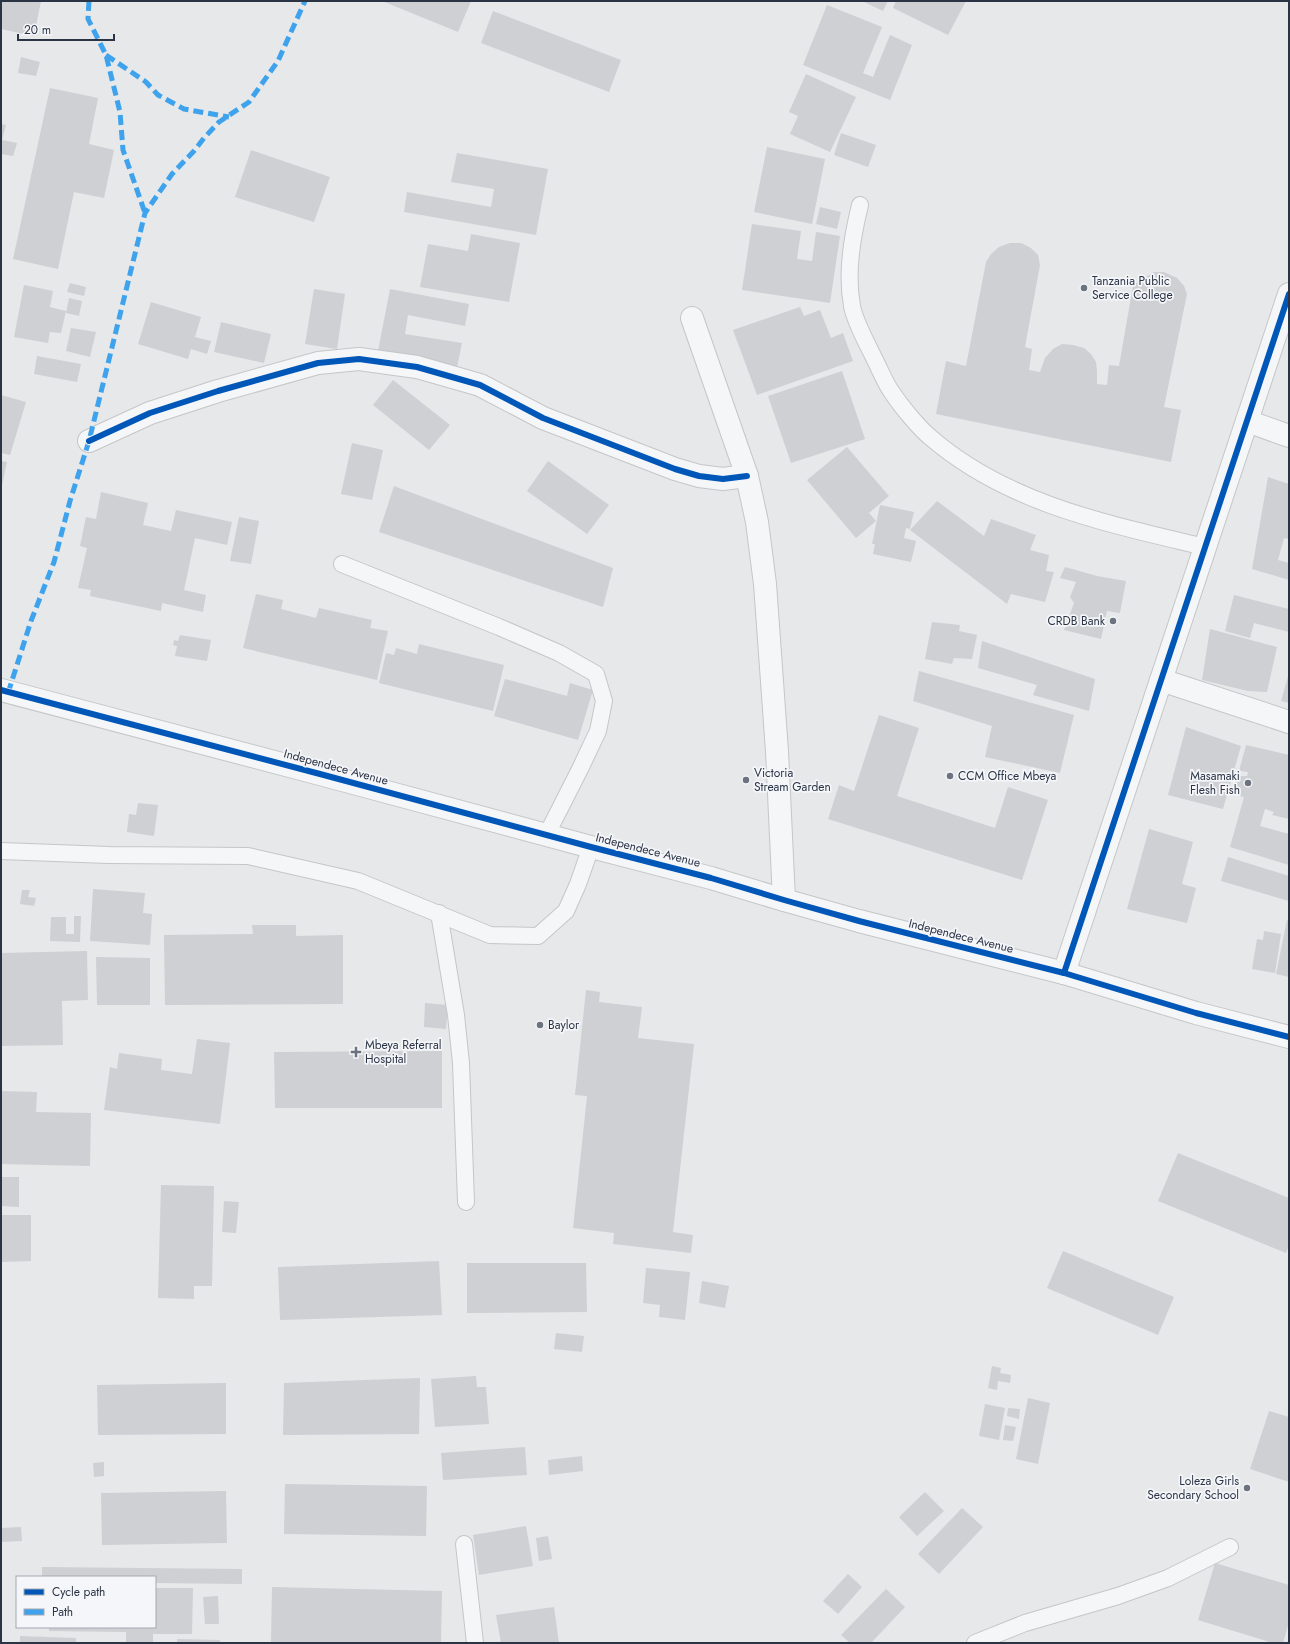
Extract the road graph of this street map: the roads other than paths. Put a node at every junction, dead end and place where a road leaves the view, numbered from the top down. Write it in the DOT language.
graph roads {
  1 [pos="860,205"];
  2 [pos="1289,294"];
  3 [pos="692,318"];
  4 [pos="1247,422"];
  5 [pos="1289,436"];
  6 [pos="89,441"];
  7 [pos="747,476"];
  8 [pos="1205,547"];
  9 [pos="342,564"];
  10 [pos="1161,680"];
  11 [pos="1,690"];
  12 [pos="1289,722"];
  13 [pos="547,834"];
  14 [pos="591,847"];
  15 [pos="1,851"];
  16 [pos="784,900"];
  17 [pos="439,913"];
  18 [pos="1064,973"];
  19 [pos="1289,1037"];
  20 [pos="466,1202"];
  21 [pos="464,1544"];
  22 [pos="1230,1547"];
  23 [pos="475,1643"];
  24 [pos="975,1643"];
  1 -- 8 [label="lane"];
  2 -- 4 [label="street"];
  3 -- 7 [label="street"];
  4 -- 5 [label="street"];
  4 -- 8 [label="street"];
  6 -- 7 [label="street"];
  7 -- 16 [label="street"];
  8 -- 10 [label="street"];
  9 -- 13 [label="lane"];
  10 -- 12 [label="street"];
  10 -- 18 [label="street"];
  11 -- 13 [label="street, Independece Avenue"];
  13 -- 14 [label="street, Independece Avenue"];
  14 -- 16 [label="street, Independece Avenue"];
  14 -- 17 [label="lane"];
  15 -- 17 [label="lane"];
  16 -- 18 [label="street, Independece Avenue"];
  17 -- 20 [label="lane"];
  18 -- 19 [label="street, Independece Avenue"];
  21 -- 23 [label="lane"];
  22 -- 24 [label="lane"];
}
